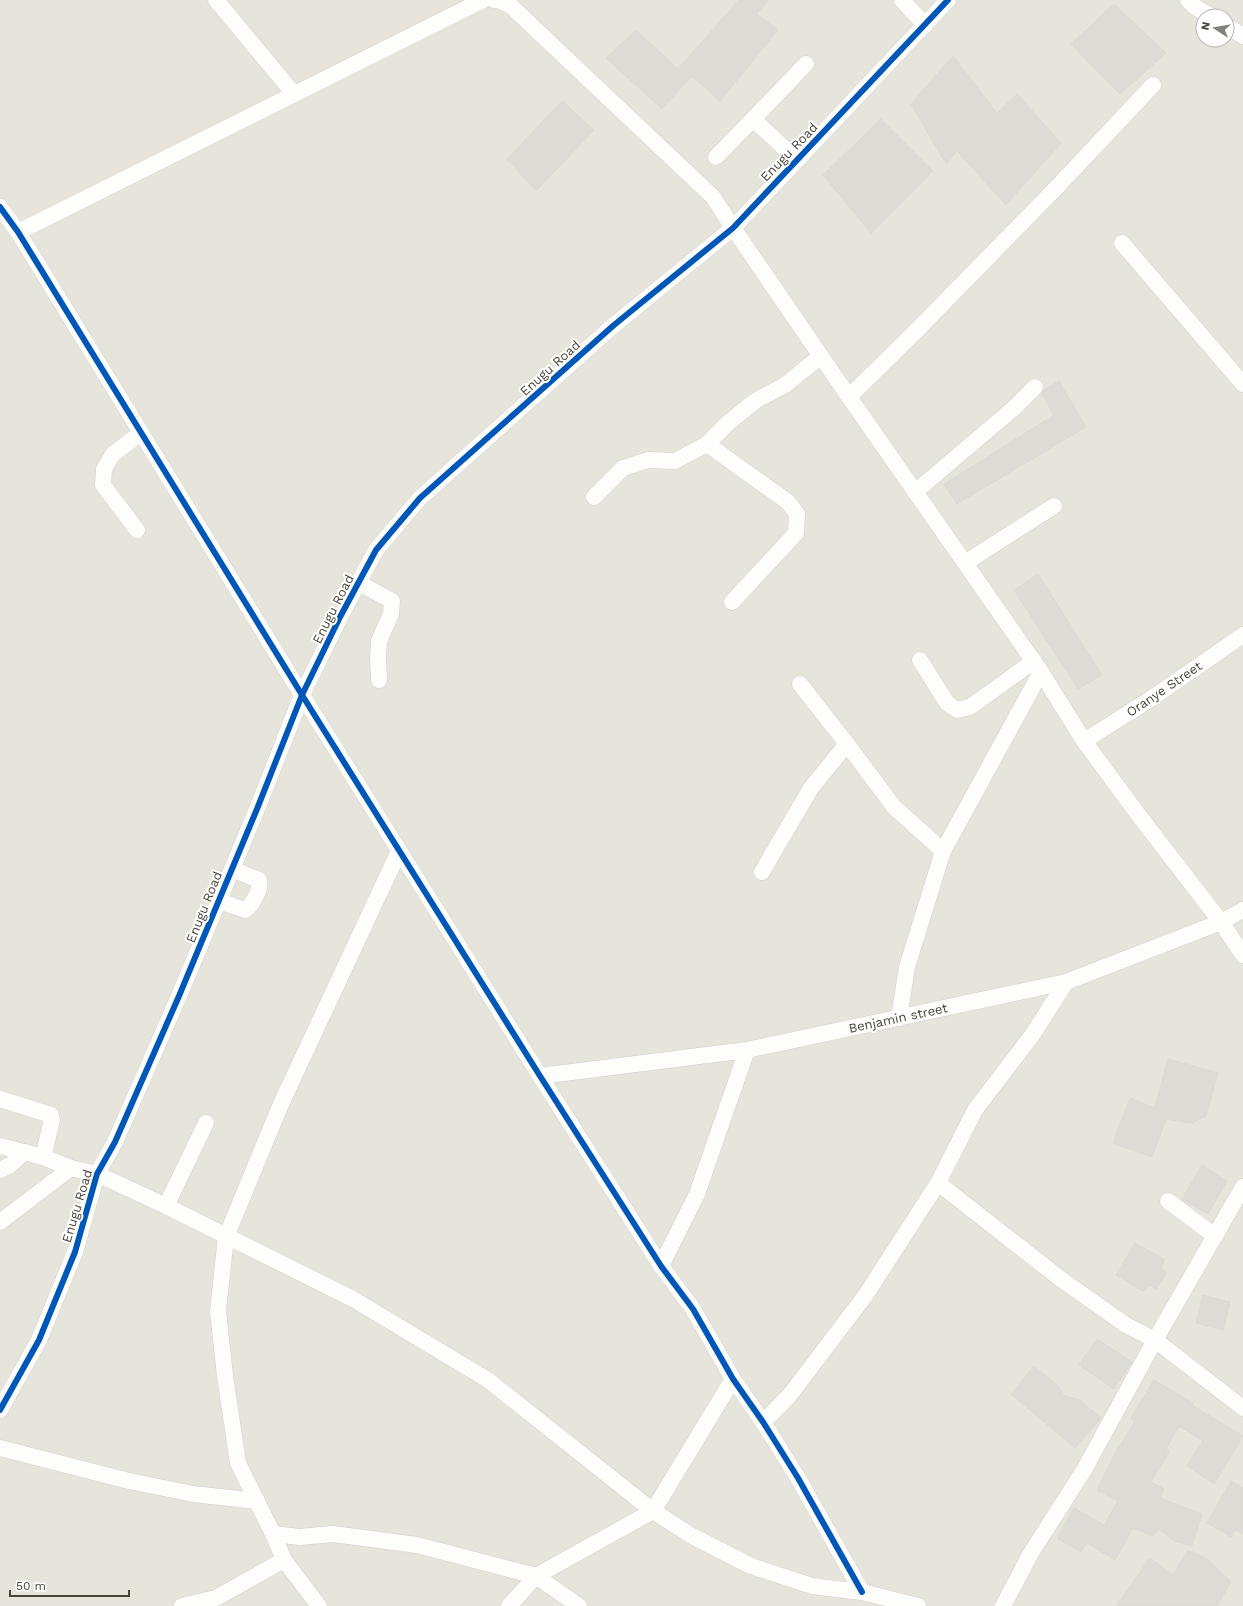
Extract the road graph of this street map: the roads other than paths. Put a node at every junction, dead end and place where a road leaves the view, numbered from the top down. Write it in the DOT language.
graph roads {
  1 [pos="216,0"];
  2 [pos="483,0"];
  3 [pos="494,0"];
  4 [pos="902,0"];
  5 [pos="948,0"];
  6 [pos="925,25"];
  7 [pos="806,64"];
  8 [pos="1153,85"];
  9 [pos="294,94"];
  10 [pos="753,119"];
  11 [pos="716,157"];
  12 [pos="797,160"];
  13 [pos="0,207"];
  14 [pos="732,228"];
  15 [pos="18,232"];
  16 [pos="1122,243"];
  17 [pos="821,356"];
  18 [pos="1243,384"];
  19 [pos="1035,387"];
  20 [pos="849,397"];
  21 [pos="141,433"];
  22 [pos="707,444"];
  23 [pos="915,492"];
  24 [pos="594,497"];
  25 [pos="1054,506"];
  26 [pos="137,530"];
  27 [pos="965,564"];
  28 [pos="359,583"];
  29 [pos="732,602"];
  30 [pos="1243,636"];
  31 [pos="920,660"];
  32 [pos="1037,667"];
  33 [pos="379,680"];
  34 [pos="800,684"];
  35 [pos="302,695"];
  36 [pos="1084,741"];
  37 [pos="847,744"];
  38 [pos="399,851"];
  39 [pos="943,851"];
  40 [pos="232,869"];
  41 [pos="762,872"];
  42 [pos="219,901"];
  43 [pos="1243,910"];
  44 [pos="1221,922"];
  45 [pos="1243,955"];
  46 [pos="1066,982"];
  47 [pos="898,1018"];
  48 [pos="747,1050"];
  49 [pos="540,1076"];
  50 [pos="0,1099"];
  51 [pos="206,1124"];
  52 [pos="0,1146"];
  53 [pos="25,1152"];
  54 [pos="43,1157"];
  55 [pos="71,1168"];
  56 [pos="0,1170"];
  57 [pos="97,1174"];
  58 [pos="938,1183"];
  59 [pos="1243,1187"];
  60 [pos="1168,1201"];
  61 [pos="166,1206"];
  62 [pos="0,1222"];
  63 [pos="1215,1236"];
  64 [pos="226,1237"];
  65 [pos="661,1266"];
  66 [pos="1156,1340"];
  67 [pos="733,1379"];
  68 [pos="1243,1408"];
  69 [pos="0,1410"];
  70 [pos="763,1422"];
  71 [pos="0,1448"];
  72 [pos="257,1500"];
  73 [pos="654,1511"];
  74 [pos="273,1534"];
  75 [pos="284,1560"];
  76 [pos="536,1576"];
  77 [pos="862,1592"];
  78 [pos="182,1606"];
  79 [pos="319,1606"];
  80 [pos="509,1606"];
  81 [pos="579,1606"];
  82 [pos="918,1606"];
  83 [pos="1003,1606"];
  1 -- 9 [label="street"];
  2 -- 9 [label="street"];
  3 -- 14 [label="street"];
  4 -- 6 [label="street"];
  5 -- 6 [label="street, Enugu Road"];
  6 -- 12 [label="street, Enugu Road"];
  7 -- 10 [label="street"];
  8 -- 20 [label="street"];
  9 -- 15 [label="street"];
  10 -- 11 [label="street"];
  10 -- 12 [label="street"];
  12 -- 14 [label="street, Enugu Road"];
  13 -- 15 [label="street"];
  14 -- 17 [label="street"];
  14 -- 28 [label="street, Enugu Road"];
  15 -- 21 [label="street"];
  16 -- 18 [label="street"];
  17 -- 20 [label="street"];
  17 -- 22 [label="street"];
  19 -- 23 [label="street"];
  20 -- 23 [label="street"];
  21 -- 26 [label="street"];
  21 -- 35 [label="street"];
  22 -- 24 [label="street"];
  22 -- 29 [label="street"];
  23 -- 27 [label="street"];
  25 -- 27 [label="street"];
  27 -- 32 [label="street"];
  28 -- 33 [label="street"];
  28 -- 35 [label="street, Enugu Road"];
  30 -- 36 [label="street, Oranye Street"];
  31 -- 32 [label="street"];
  32 -- 36 [label="street"];
  32 -- 39 [label="street"];
  34 -- 37 [label="street"];
  35 -- 38 [label="street"];
  35 -- 40 [label="street, Enugu Road"];
  36 -- 44 [label="street"];
  37 -- 39 [label="street"];
  37 -- 41 [label="street"];
  38 -- 49 [label="street"];
  38 -- 64 [label="street"];
  39 -- 47 [label="street"];
  40 -- 42 [label="street, Enugu Road"];
  40 -- 42 [label="street"];
  42 -- 57 [label="street, Enugu Road"];
  43 -- 44 [label="street, Benjamin street"];
  44 -- 45 [label="street"];
  44 -- 46 [label="street, Benjamin street"];
  46 -- 47 [label="street, Benjamin street"];
  46 -- 58 [label="street"];
  47 -- 48 [label="street, Benjamin street"];
  48 -- 49 [label="street, Benjamin street"];
  48 -- 65 [label="street"];
  49 -- 65 [label="street"];
  50 -- 54 [label="street"];
  51 -- 61 [label="street"];
  52 -- 53 [label="street"];
  53 -- 54 [label="street"];
  53 -- 56 [label="street"];
  54 -- 55 [label="street"];
  55 -- 57 [label="street"];
  55 -- 62 [label="street"];
  57 -- 61 [label="street"];
  57 -- 69 [label="street, Enugu Road"];
  58 -- 66 [label="street"];
  58 -- 70 [label="street"];
  59 -- 63 [label="street"];
  60 -- 63 [label="street"];
  61 -- 64 [label="street"];
  63 -- 66 [label="street"];
  64 -- 72 [label="street"];
  64 -- 73 [label="street"];
  65 -- 67 [label="street"];
  66 -- 68 [label="street"];
  66 -- 83 [label="street"];
  67 -- 70 [label="street"];
  67 -- 73 [label="street"];
  70 -- 77 [label="street"];
  71 -- 72 [label="street"];
  72 -- 74 [label="street"];
  73 -- 76 [label="street"];
  73 -- 77 [label="street"];
  74 -- 75 [label="street"];
  74 -- 76 [label="street"];
  75 -- 78 [label="street"];
  75 -- 79 [label="street"];
  76 -- 80 [label="street"];
  76 -- 81 [label="street"];
  77 -- 82 [label="street"];
}
